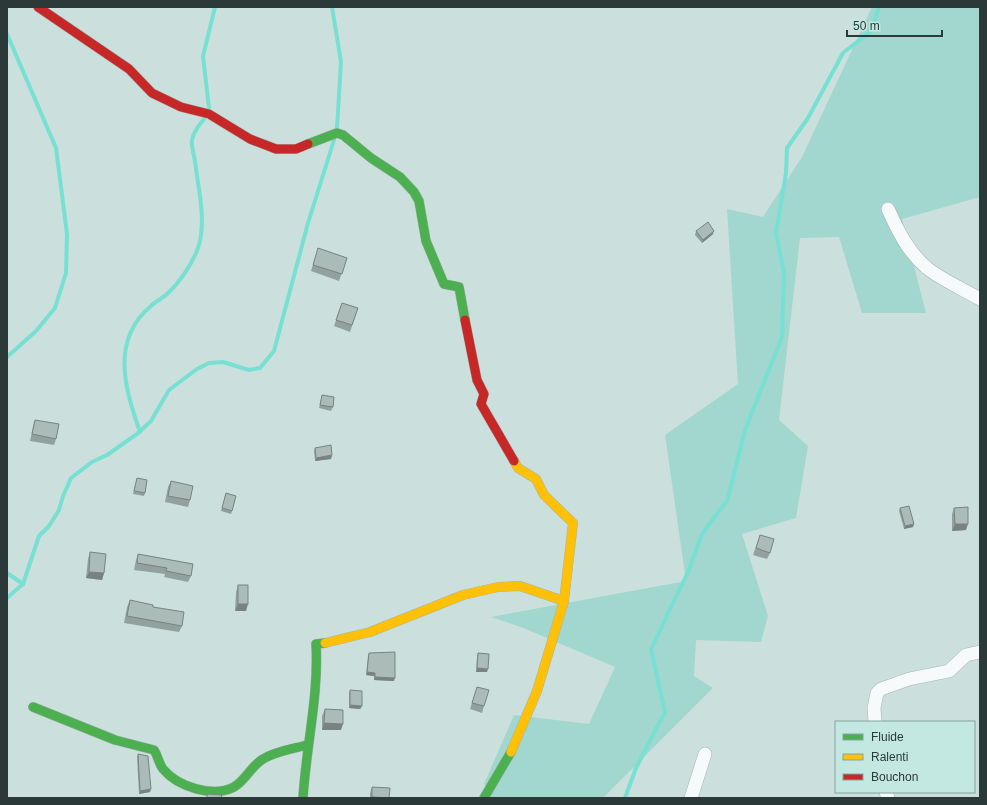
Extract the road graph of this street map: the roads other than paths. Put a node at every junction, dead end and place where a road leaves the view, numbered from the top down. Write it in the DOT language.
graph roads {
  1 [pos="38,7"];
  2 [pos="888,209"];
  3 [pos="980,299"];
  4 [pos="564,601"];
  5 [pos="980,652"];
  6 [pos="33,707"];
  7 [pos="875,721"];
  8 [pos="307,745"];
  9 [pos="705,754"];
  10 [pos="303,798"];
  11 [pos="484,798"];
  12 [pos="691,798"];
  1 -- 4 [label="street"];
  2 -- 3 [label="street"];
  4 -- 8 [label="street"];
  4 -- 11 [label="street"];
  5 -- 7 [label="street"];
  6 -- 8 [label="street"];
  8 -- 10 [label="street"];
  9 -- 12 [label="street"];
}
